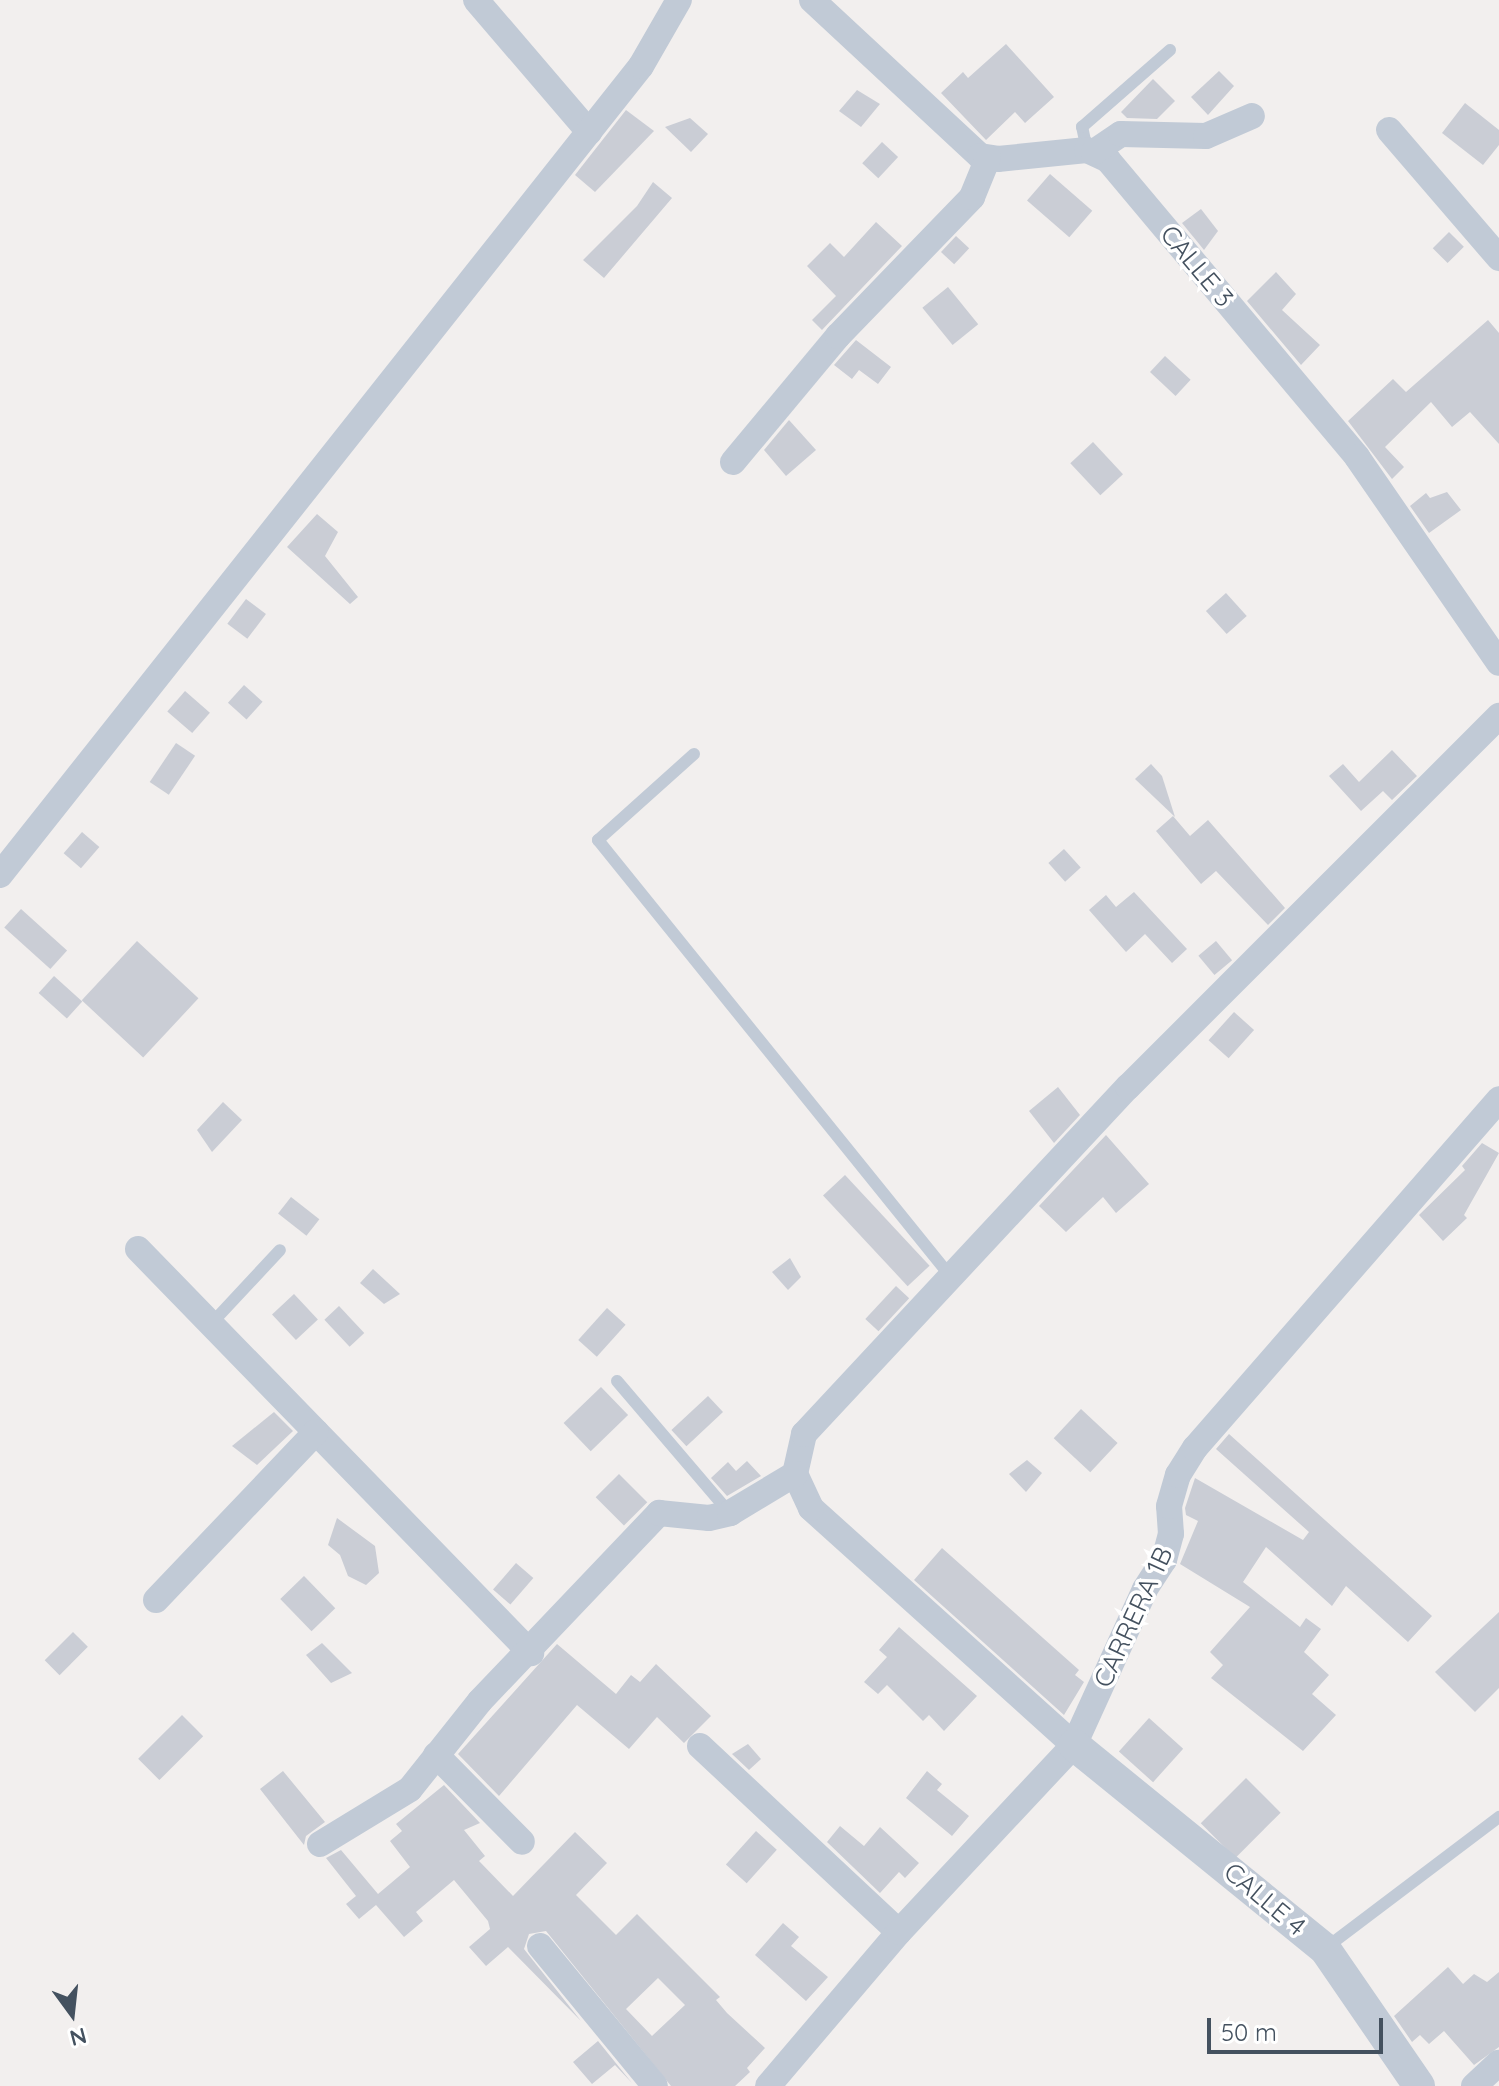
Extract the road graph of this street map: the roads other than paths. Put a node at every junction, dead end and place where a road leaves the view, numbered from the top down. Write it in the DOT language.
graph roads {
  1 [pos="476,0"];
  2 [pos="679,0"];
  3 [pos="812,0"];
  4 [pos="1170,50"];
  5 [pos="1252,116"];
  6 [pos="1389,130"];
  7 [pos="589,132"];
  8 [pos="1090,151"];
  9 [pos="988,158"];
  10 [pos="1499,258"];
  11 [pos="733,462"];
  12 [pos="1499,663"];
  13 [pos="1499,716"];
  14 [pos="694,754"];
  15 [pos="0,875"];
  16 [pos="1499,1099"];
  17 [pos="138,1249"];
  18 [pos="280,1250"];
  19 [pos="951,1277"];
  20 [pos="211,1324"];
  21 [pos="617,1381"];
  22 [pos="316,1432"];
  23 [pos="795,1474"];
  24 [pos="730,1513"];
  25 [pos="156,1600"];
  26 [pos="531,1653"];
  27 [pos="1074,1745"];
  28 [pos="700,1746"];
  29 [pos="436,1755"];
  30 [pos="1499,1817"];
  31 [pos="522,1842"];
  32 [pos="320,1844"];
  33 [pos="899,1932"];
  34 [pos="540,1946"];
  35 [pos="1325,1949"];
  36 [pos="1499,2063"];
  37 [pos="655,2086"];
  38 [pos="768,2086"];
  39 [pos="1419,2086"];
  40 [pos="1474,2086"];
  1 -- 7 [label="street"];
  2 -- 7 [label="street"];
  3 -- 9 [label="street"];
  4 -- 8 [label="lane"];
  5 -- 8 [label="street"];
  6 -- 10 [label="street"];
  7 -- 15 [label="street"];
  8 -- 9 [label="street"];
  8 -- 12 [label="street, CALLE 3"];
  9 -- 11 [label="street"];
  13 -- 19 [label="street"];
  14 -- 19 [label="lane"];
  16 -- 27 [label="street, CARRERA 1B"];
  17 -- 20 [label="street"];
  18 -- 20 [label="lane"];
  19 -- 23 [label="street"];
  20 -- 22 [label="street"];
  21 -- 24 [label="lane"];
  22 -- 25 [label="street"];
  22 -- 26 [label="street"];
  23 -- 24 [label="street"];
  23 -- 27 [label="street"];
  24 -- 26 [label="street"];
  26 -- 29 [label="street"];
  27 -- 33 [label="street, CARRERA 1B"];
  27 -- 35 [label="street, CALLE 4"];
  28 -- 33 [label="street"];
  29 -- 31 [label="street"];
  29 -- 32 [label="street"];
  30 -- 35 [label="lane"];
  33 -- 38 [label="street, CARRERA 1B"];
  34 -- 37 [label="street"];
  35 -- 39 [label="street, CALLE 4"];
  36 -- 40 [label="street"];
}
